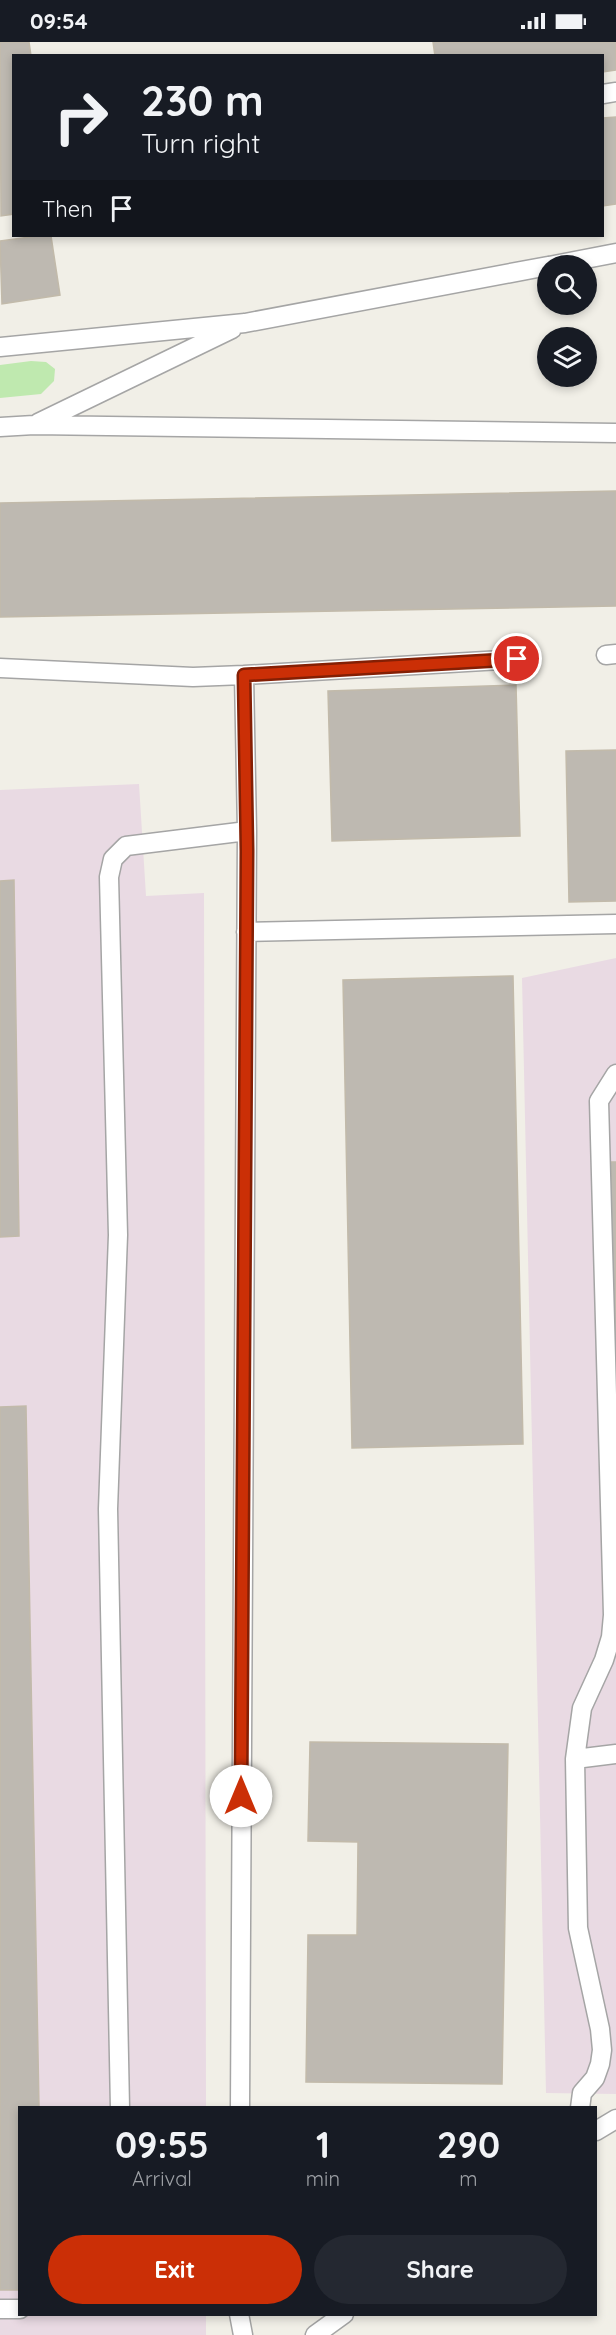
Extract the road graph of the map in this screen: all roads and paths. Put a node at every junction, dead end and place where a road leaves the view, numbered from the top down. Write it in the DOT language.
graph roads {
  1 [pos="616,253"];
  2 [pos="597,257"];
  3 [pos="537,268"];
  4 [pos="245,323"];
  5 [pos="0,347"];
  6 [pos="34,425"];
  7 [pos="0,428"];
  8 [pos="616,433"];
  9 [pos="517,659"];
  10 [pos="0,668"];
  11 [pos="244,675"];
  12 [pos="247,831"];
  13 [pos="616,924"];
  14 [pos="246,932"];
  15 [pos="616,1074"];
  16 [pos="616,1754"];
  17 [pos="575,1760"];
  18 [pos="120,2106"];
  19 [pos="240,2106"];
  20 [pos="580,2106"];
  21 [pos="616,2119"];
  22 [pos="597,2130"];
  23 [pos="0,2309"];
  24 [pos="18,2309"];
  25 [pos="239,2316"];
  26 [pos="342,2316"];
  27 [pos="243,2335"];
  28 [pos="315,2335"];
  1 -- 2 [label="lane"];
  3 -- 4 [label="lane"];
  4 -- 5 [label="lane"];
  4 -- 6 [label="lane"];
  6 -- 7 [label="lane"];
  6 -- 8 [label="lane"];
  9 -- 11 [label="lane"];
  10 -- 11 [label="lane"];
  11 -- 12 [label="lane"];
  12 -- 14 [label="lane"];
  12 -- 18 [label="lane"];
  13 -- 14 [label="lane"];
  14 -- 19 [label="lane"];
  15 -- 17 [label="lane"];
  16 -- 17 [label="lane"];
  17 -- 20 [label="lane"];
  21 -- 22 [label="lane"];
  23 -- 24 [label="lane"];
  25 -- 27 [label="lane"];
  26 -- 28 [label="lane"];
}
